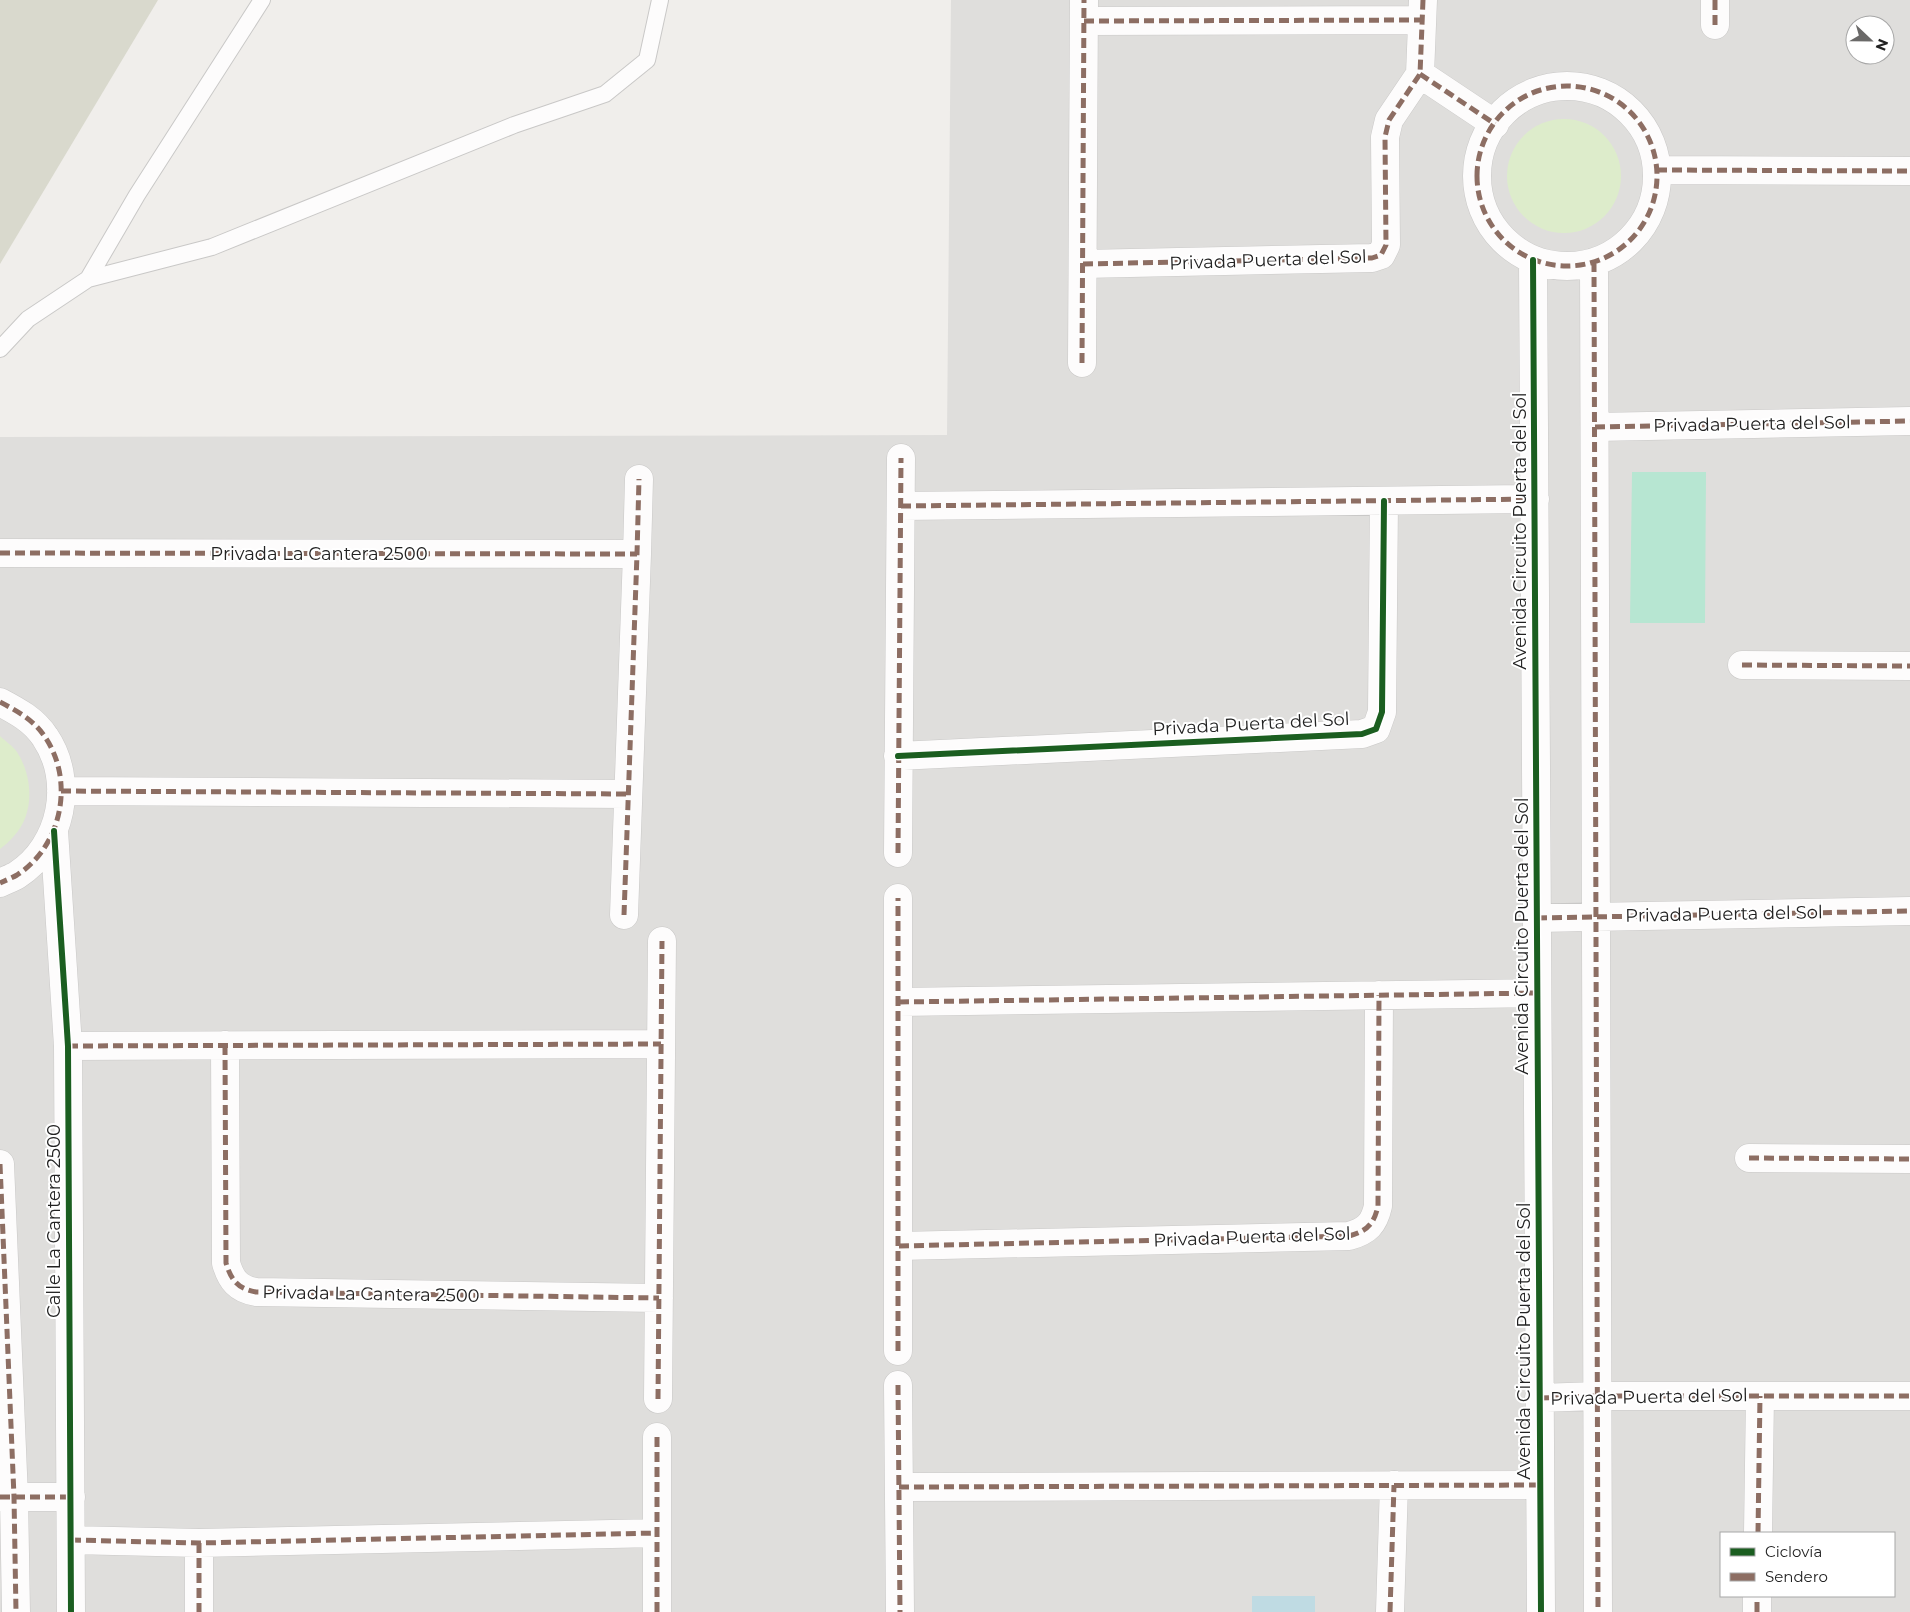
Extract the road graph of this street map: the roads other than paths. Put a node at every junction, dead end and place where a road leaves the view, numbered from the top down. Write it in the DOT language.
graph roads {
  1 [pos="262,0"];
  2 [pos="660,0"];
  3 [pos="1422,10"];
  4 [pos="1084,11"];
  5 [pos="1420,74"];
  6 [pos="1494,124"];
  7 [pos="1657,170"];
  8 [pos="1910,171"];
  9 [pos="1533,260"];
  10 [pos="1594,262"];
  11 [pos="1083,264"];
  12 [pos="88,279"];
  13 [pos="0,349"];
  14 [pos="1082,363"];
  15 [pos="1910,421"];
  16 [pos="1595,427"];
  17 [pos="901,458"];
  18 [pos="639,479"];
  19 [pos="1535,499"];
  20 [pos="1384,501"];
  21 [pos="901,506"];
  22 [pos="0,553"];
  23 [pos="638,554"];
  24 [pos="1742,665"];
  25 [pos="1910,666"];
  26 [pos="0,702"];
  27 [pos="898,756"];
  28 [pos="61,791"];
  29 [pos="628,794"];
  30 [pos="54,831"];
  31 [pos="898,853"];
  32 [pos="0,882"];
  33 [pos="898,898"];
  34 [pos="1910,911"];
  35 [pos="624,915"];
  36 [pos="1596,917"];
  37 [pos="1537,918"];
  38 [pos="662,941"];
  39 [pos="1537,993"];
  40 [pos="1379,995"];
  41 [pos="899,1002"];
  42 [pos="661,1044"];
  43 [pos="225,1045"];
  44 [pos="68,1046"];
  45 [pos="1749,1158"];
  46 [pos="1910,1159"];
  47 [pos="0,1164"];
  48 [pos="899,1246"];
  49 [pos="659,1298"];
  50 [pos="898,1351"];
  51 [pos="898,1386"];
  52 [pos="1597,1396"];
  53 [pos="1760,1396"];
  54 [pos="1910,1396"];
  55 [pos="1539,1398"];
  56 [pos="658,1399"];
  57 [pos="658,1437"];
  58 [pos="1394,1485"];
  59 [pos="1540,1485"];
  60 [pos="899,1487"];
  61 [pos="7,1497"];
  62 [pos="71,1497"];
  63 [pos="1758,1532"];
  64 [pos="657,1533"];
  65 [pos="71,1540"];
  66 [pos="199,1543"];
  67 [pos="1758,1597"];
  68 [pos="16,1612"];
  69 [pos="72,1612"];
  70 [pos="199,1612"];
  71 [pos="656,1612"];
  72 [pos="900,1612"];
  73 [pos="1390,1612"];
  74 [pos="1540,1612"];
  75 [pos="1598,1612"];
  76 [pos="1757,1612"];
  1 -- 12 [label="lane"];
  2 -- 12 [label="lane"];
  3 -- 4 [label="street"];
  3 -- 5 [label="street"];
  4 -- 11 [label="street"];
  5 -- 6 [label="street"];
  5 -- 11 [label="street, Privada Puerta del Sol"];
  6 -- 7 [label="street"];
  6 -- 9 [label="street"];
  7 -- 8 [label="street"];
  7 -- 10 [label="street"];
  9 -- 10 [label="street"];
  9 -- 19 [label="street, Avenida Circuito Puerta del Sol"];
  10 -- 16 [label="street"];
  11 -- 14 [label="street"];
  12 -- 13 [label="lane"];
  15 -- 16 [label="street, Privada Puerta del Sol"];
  16 -- 36 [label="street"];
  17 -- 21 [label="street"];
  18 -- 23 [label="street"];
  19 -- 20 [label="street"];
  19 -- 37 [label="street, Avenida Circuito Puerta del Sol"];
  20 -- 21 [label="street"];
  20 -- 27 [label="street, Privada Puerta del Sol"];
  21 -- 27 [label="street"];
  22 -- 23 [label="street, Privada La Cantera 2500"];
  23 -- 29 [label="street"];
  24 -- 25 [label="street"];
  26 -- 28 [label="street"];
  27 -- 31 [label="street"];
  28 -- 29 [label="street"];
  28 -- 30 [label="street"];
  29 -- 35 [label="street"];
  30 -- 32 [label="street"];
  30 -- 44 [label="street, Calle La Cantera 2500"];
  33 -- 41 [label="street"];
  34 -- 36 [label="street, Privada Puerta del Sol"];
  36 -- 37 [label="street, Privada Puerta del Sol"];
  36 -- 52 [label="street"];
  37 -- 39 [label="street, Avenida Circuito Puerta del Sol"];
  38 -- 42 [label="street"];
  39 -- 40 [label="street"];
  39 -- 55 [label="street, Avenida Circuito Puerta del Sol"];
  40 -- 41 [label="street"];
  40 -- 48 [label="street, Privada Puerta del Sol"];
  41 -- 48 [label="street"];
  42 -- 43 [label="street"];
  42 -- 49 [label="street"];
  43 -- 44 [label="street"];
  43 -- 49 [label="street, Privada La Cantera 2500"];
  44 -- 62 [label="street, Calle La Cantera 2500"];
  45 -- 46 [label="street"];
  47 -- 61 [label="street"];
  48 -- 50 [label="street"];
  49 -- 56 [label="street"];
  51 -- 60 [label="street"];
  52 -- 53 [label="street, Privada Puerta del Sol"];
  52 -- 55 [label="street, Privada Puerta del Sol"];
  52 -- 75 [label="street"];
  53 -- 54 [label="street, Privada Puerta del Sol"];
  53 -- 63 [label="street, Privada Puerta del Sol"];
  55 -- 59 [label="street, Avenida Circuito Puerta del Sol"];
  57 -- 64 [label="street"];
  58 -- 59 [label="street"];
  58 -- 60 [label="street"];
  58 -- 73 [label="street"];
  59 -- 74 [label="street, Avenida Circuito Puerta del Sol"];
  60 -- 72 [label="street"];
  61 -- 62 [label="street"];
  61 -- 68 [label="street"];
  62 -- 65 [label="street, Calle La Cantera 2500"];
  64 -- 66 [label="street"];
  64 -- 71 [label="street"];
  65 -- 66 [label="street"];
  65 -- 69 [label="street, Calle La Cantera 2500"];
  66 -- 70 [label="street"];
  67 -- 76 [label="street"];
}
